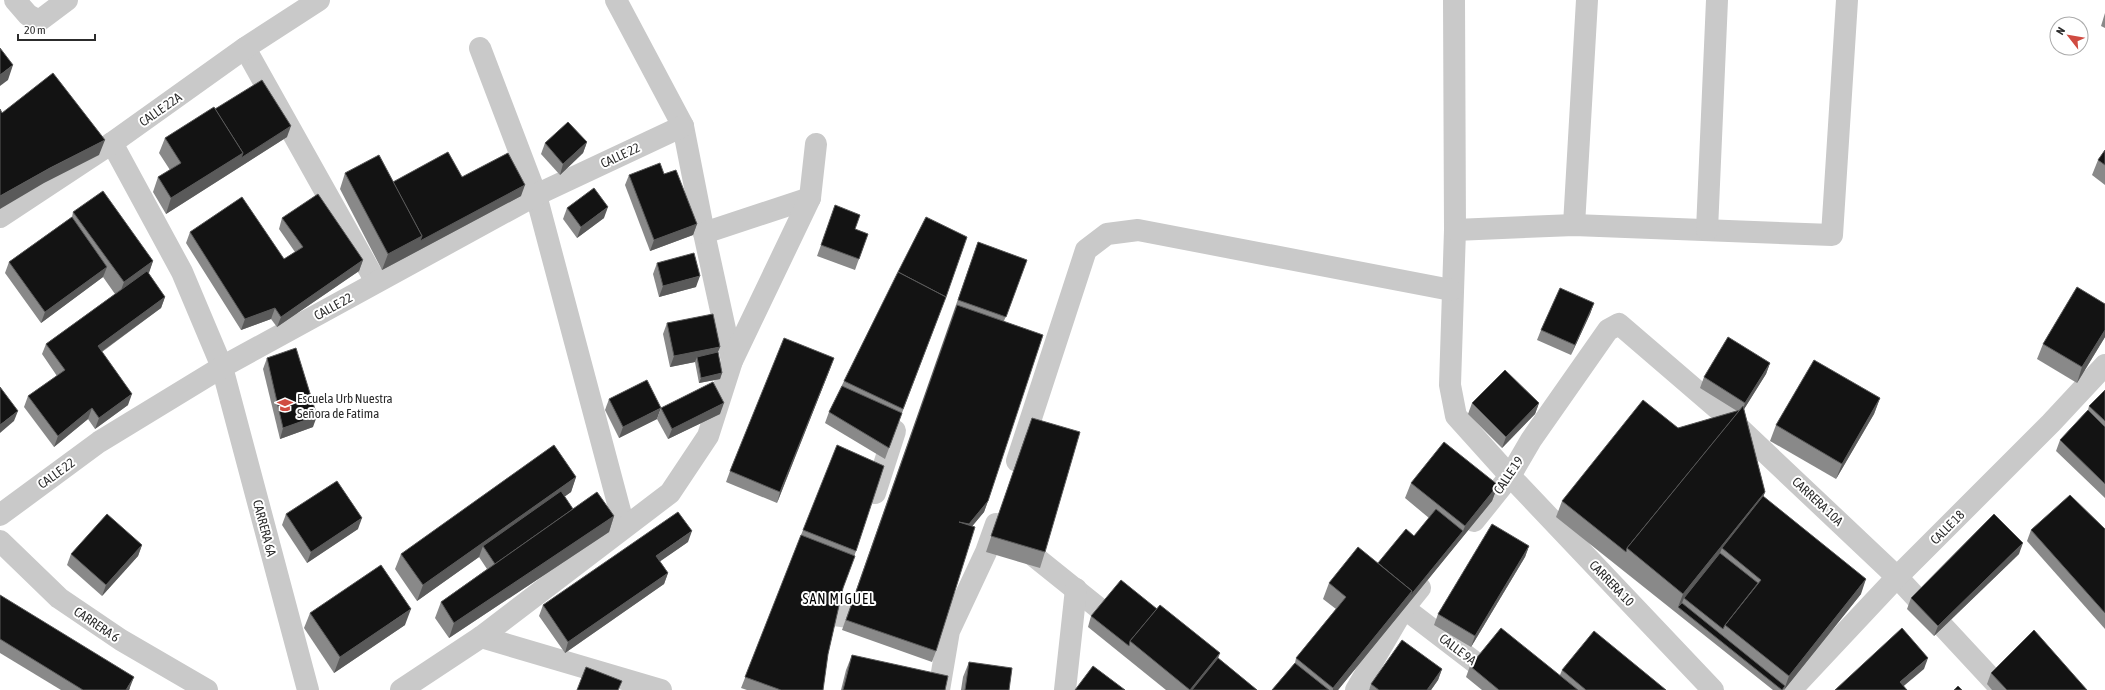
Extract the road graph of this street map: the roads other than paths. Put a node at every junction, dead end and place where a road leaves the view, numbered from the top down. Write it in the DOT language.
graph roads {
  1 [pos="16,0"];
  2 [pos="67,0"];
  3 [pos="319,0"];
  4 [pos="616,0"];
  5 [pos="1454,0"];
  6 [pos="1587,0"];
  7 [pos="1717,0"];
  8 [pos="1847,0"];
  9 [pos="245,48"];
  10 [pos="480,48"];
  11 [pos="683,126"];
  12 [pos="112,143"];
  13 [pos="816,144"];
  14 [pos="536,195"];
  15 [pos="810,198"];
  16 [pos="0,217"];
  17 [pos="1574,225"];
  18 [pos="1455,230"];
  19 [pos="1707,230"];
  20 [pos="704,233"];
  21 [pos="376,282"];
  22 [pos="1451,290"];
  23 [pos="1622,325"];
  24 [pos="732,361"];
  25 [pos="2105,365"];
  26 [pos="222,367"];
  27 [pos="903,410"];
  28 [pos="2051,423"];
  29 [pos="2068,440"];
  30 [pos="1510,476"];
  31 [pos="1010,482"];
  32 [pos="1003,503"];
  33 [pos="869,510"];
  34 [pos="0,515"];
  35 [pos="995,525"];
  36 [pos="624,526"];
  37 [pos="1462,536"];
  38 [pos="0,541"];
  39 [pos="1433,572"];
  40 [pos="1897,577"];
  41 [pos="1076,589"];
  42 [pos="841,592"];
  43 [pos="1404,608"];
  44 [pos="896,624"];
  45 [pos="926,628"];
  46 [pos="949,631"];
  47 [pos="481,637"];
  48 [pos="1136,637"];
  49 [pos="208,690"];
  50 [pos="308,690"];
  51 [pos="401,690"];
  52 [pos="661,690"];
  53 [pos="940,690"];
  54 [pos="1065,690"];
  55 [pos="1356,690"];
  56 [pos="1511,690"];
  57 [pos="1713,690"];
  58 [pos="1791,690"];
  59 [pos="2002,690"];
  1 -- 2 [label="street"];
  3 -- 9 [label="street, CALLE 22A"];
  4 -- 11 [label="street"];
  5 -- 18 [label="street, CARRERA 10"];
  6 -- 17 [label="street"];
  7 -- 19 [label="street"];
  8 -- 19 [label="street"];
  9 -- 12 [label="street, CALLE 22A"];
  9 -- 21 [label="street"];
  10 -- 14 [label="street"];
  11 -- 14 [label="street, CALLE 22"];
  11 -- 20 [label="street"];
  12 -- 16 [label="street, CALLE 22A"];
  12 -- 26 [label="street, CARRERA 6A"];
  13 -- 15 [label="street"];
  14 -- 21 [label="street, CALLE 22"];
  14 -- 36 [label="street"];
  15 -- 20 [label="street"];
  15 -- 24 [label="street"];
  17 -- 18 [label="street"];
  17 -- 19 [label="street"];
  18 -- 22 [label="street, CARRERA 10"];
  20 -- 24 [label="street"];
  21 -- 26 [label="street, CALLE 22"];
  22 -- 30 [label="street, CARRERA 10"];
  22 -- 31 [label="street"];
  23 -- 30 [label="street, CALLE 19"];
  23 -- 40 [label="street, CARRERA 10A"];
  24 -- 36 [label="street"];
  25 -- 28 [label="street, CALLE 18"];
  26 -- 34 [label="street, CALLE 22"];
  26 -- 50 [label="street, CARRERA 6A"];
  27 -- 33 [label="street"];
  28 -- 29 [label="street"];
  28 -- 40 [label="street, CALLE 18"];
  30 -- 37 [label="street, CALLE 19"];
  30 -- 57 [label="street, CARRERA 10"];
  32 -- 35 [label="street"];
  35 -- 41 [label="street"];
  35 -- 46 [label="street"];
  36 -- 47 [label="street"];
  38 -- 49 [label="street, CARRERA 6"];
  39 -- 43 [label="street"];
  40 -- 58 [label="street, CALLE 18"];
  40 -- 59 [label="street, CARRERA 10A"];
  41 -- 48 [label="street"];
  41 -- 54 [label="street"];
  42 -- 44 [label="street"];
  43 -- 55 [label="street"];
  43 -- 56 [label="street, CALLE 9A"];
  45 -- 46 [label="street"];
  46 -- 53 [label="street"];
  47 -- 51 [label="street"];
  47 -- 52 [label="street"];
}
